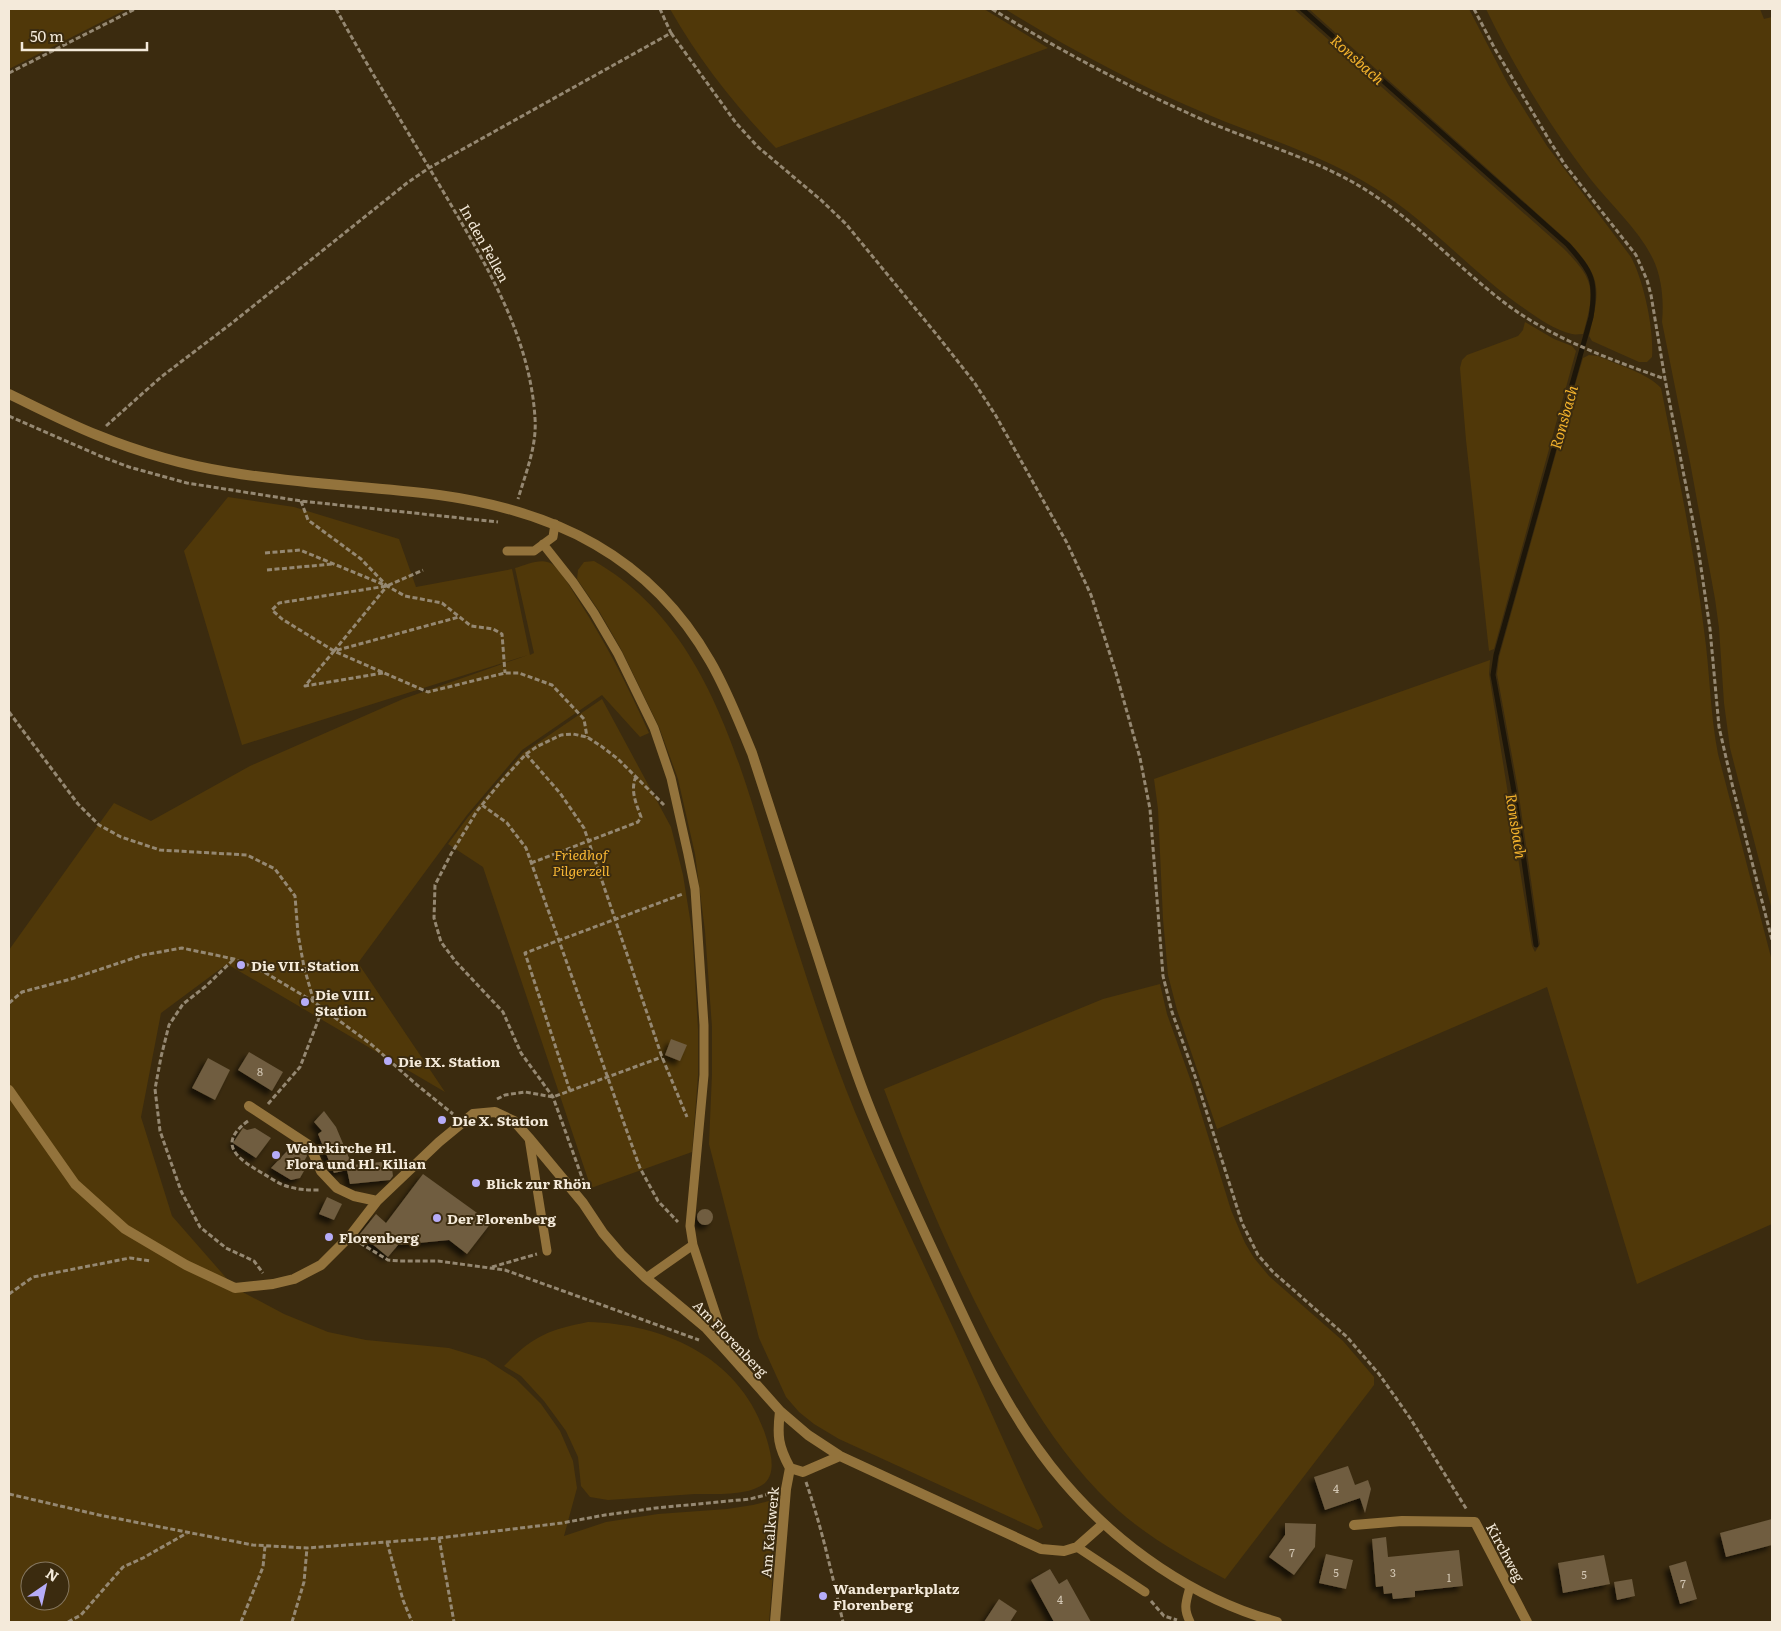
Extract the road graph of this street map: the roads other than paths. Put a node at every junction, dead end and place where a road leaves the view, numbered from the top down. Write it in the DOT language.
graph roads {
  1 [pos="9,394"];
  2 [pos="556,524"];
  3 [pos="543,544"];
  4 [pos="507,551"];
  5 [pos="9,1090"];
  6 [pos="249,1106"];
  7 [pos="529,1138"];
  8 [pos="377,1200"];
  9 [pos="693,1245"];
  10 [pos="547,1251"];
  11 [pos="646,1278"];
  12 [pos="728,1351"];
  13 [pos="780,1411"];
  14 [pos="840,1456"];
  15 [pos="790,1468"];
  16 [pos="1103,1524"];
  17 [pos="1354,1525"];
  18 [pos="1077,1547"];
  19 [pos="1190,1587"];
  20 [pos="1145,1592"];
  21 [pos="1189,1620"];
  22 [pos="1270,1621"];
  23 [pos="775,1622"];
  24 [pos="1527,1622"];
  1 -- 2 [label="street"];
  2 -- 3 [label="lane"];
  2 -- 16 [label="street"];
  3 -- 4 [label="lane"];
  3 -- 9 [label="lane"];
  5 -- 8 [label="street"];
  6 -- 8 [label="street"];
  7 -- 8 [label="street, Am Florenberg"];
  7 -- 10 [label="lane"];
  7 -- 11 [label="street, Am Florenberg"];
  9 -- 11 [label="lane"];
  9 -- 12 [label="lane"];
  11 -- 12 [label="street, Am Florenberg"];
  12 -- 13 [label="street, Am Florenberg"];
  13 -- 14 [label="street, Am Florenberg"];
  13 -- 15 [label="street"];
  14 -- 15 [label="street"];
  14 -- 18 [label="street, Am Florenberg"];
  15 -- 23 [label="street, Am Kalkwerk"];
  16 -- 18 [label="street"];
  16 -- 19 [label="street"];
  17 -- 24 [label="street, Kirchweg"];
  18 -- 20 [label="lane"];
  19 -- 21 [label="lane"];
  19 -- 22 [label="street"];
}
